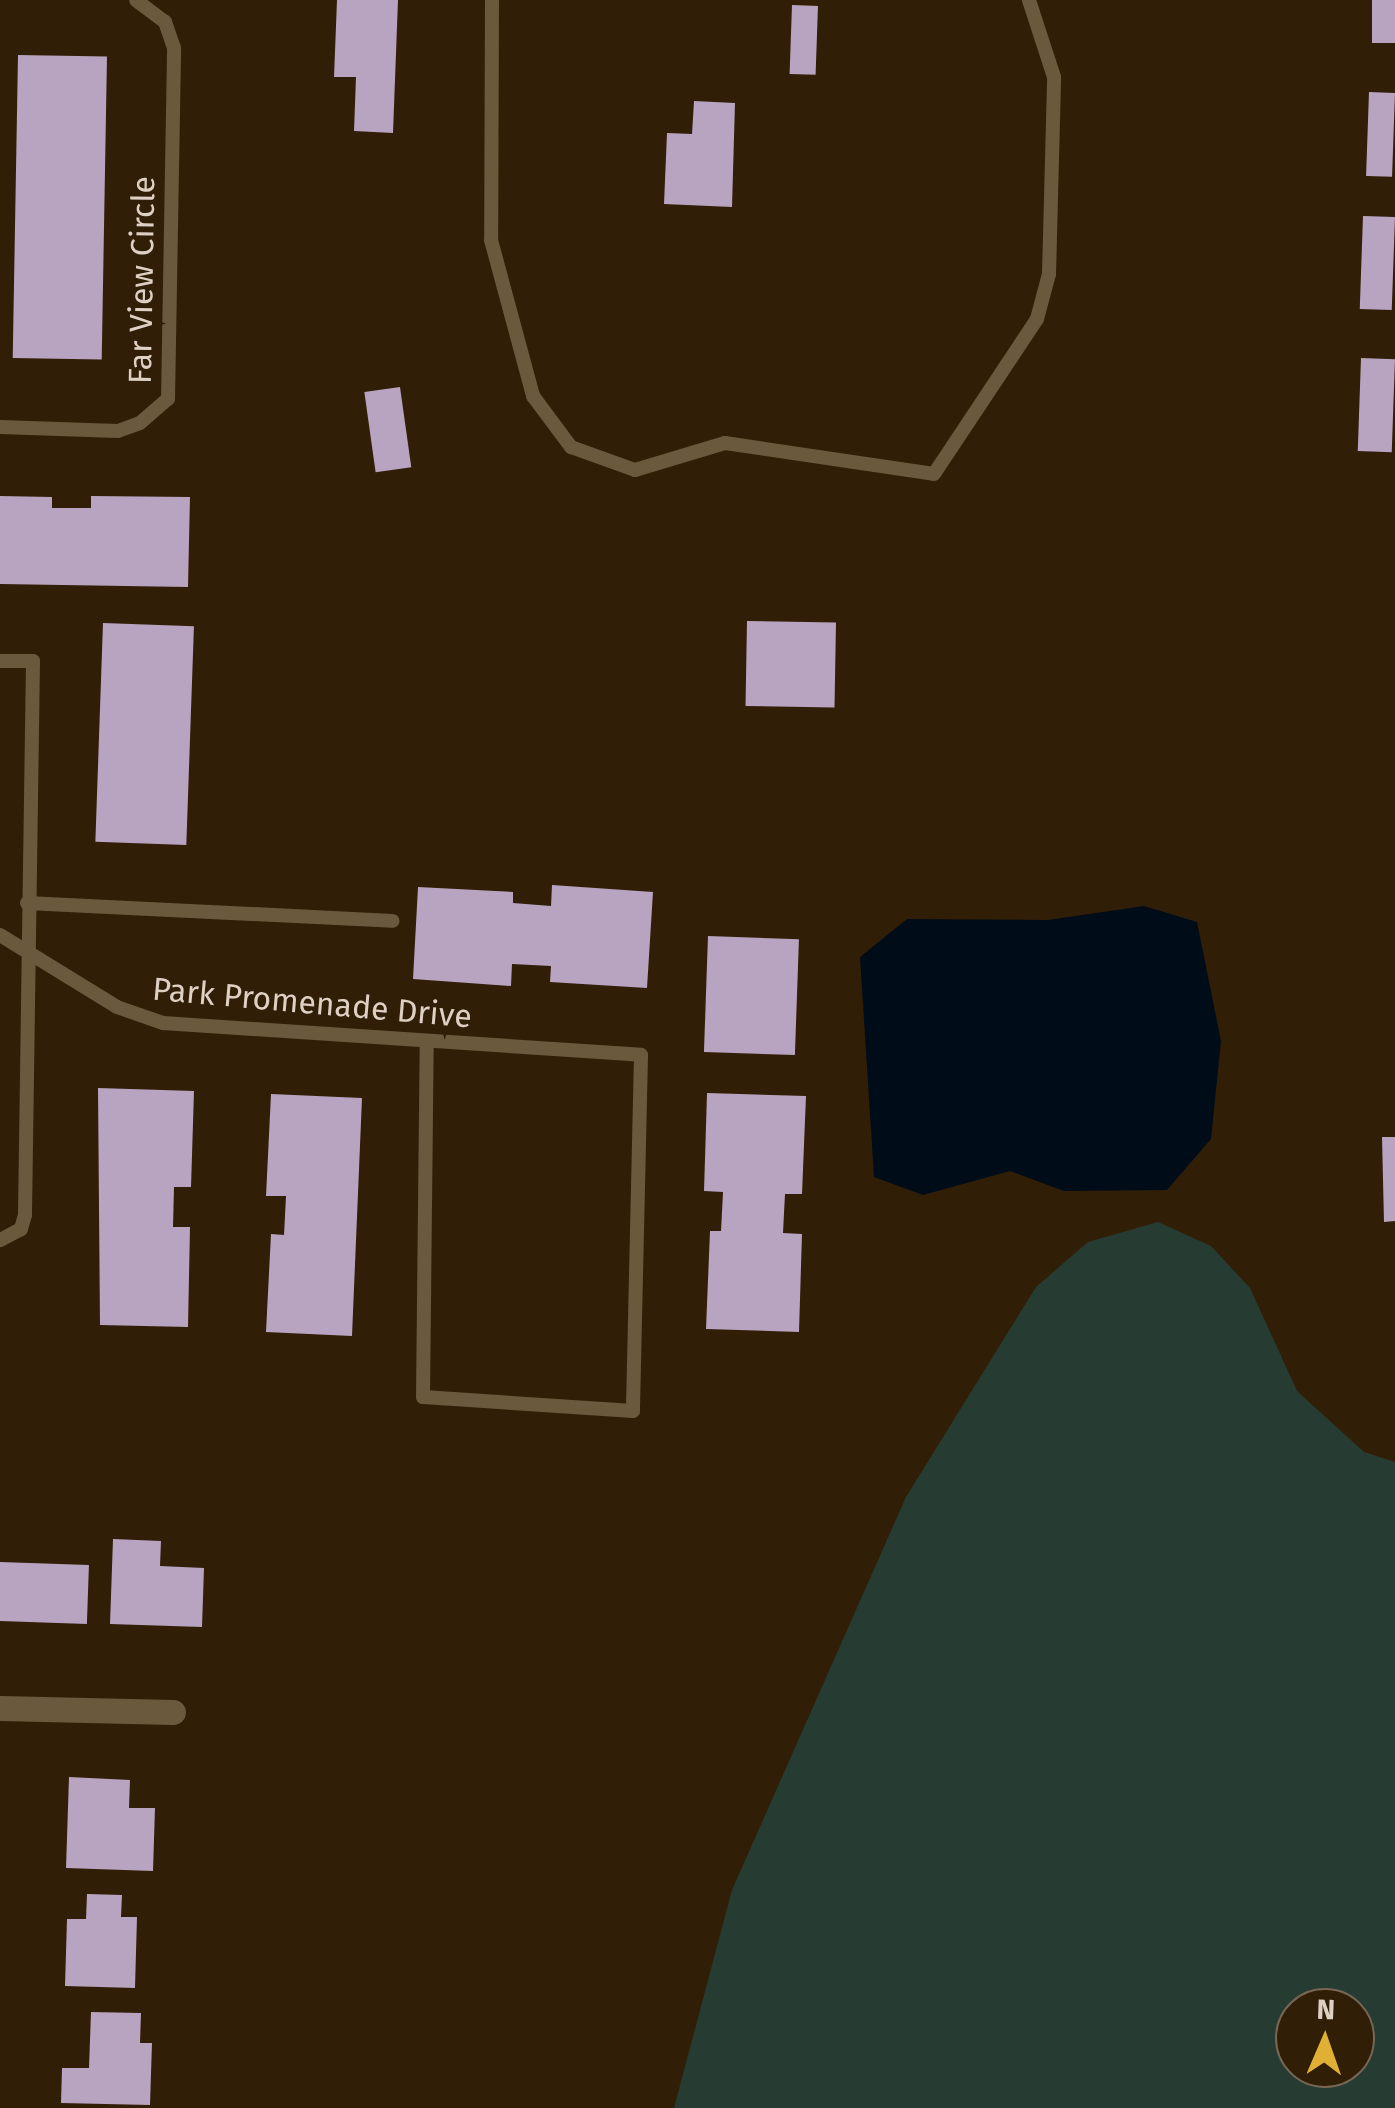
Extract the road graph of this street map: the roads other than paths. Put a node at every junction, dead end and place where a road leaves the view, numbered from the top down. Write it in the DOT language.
graph roads {
  1 [pos="136,0"];
  2 [pos="492,0"];
  3 [pos="1030,0"];
  4 [pos="0,427"];
  5 [pos="0,661"];
  6 [pos="27,903"];
  7 [pos="393,922"];
  8 [pos="0,935"];
  9 [pos="25,952"];
  10 [pos="428,1044"];
  11 [pos="0,1240"];
  12 [pos="0,1708"];
  13 [pos="173,1712"];
  1 -- 4 [label="lane, Far View Circle"];
  2 -- 3 [label="lane"];
  5 -- 6 [label="lane"];
  6 -- 7 [label="lane"];
  6 -- 9 [label="lane"];
  8 -- 9 [label="lane, Park Promenade Drive"];
  9 -- 10 [label="lane, Park Promenade Drive"];
  9 -- 11 [label="lane"];
  10 -- 10 [label="lane, Park Promenade Drive"];
  12 -- 13 [label="street"];
}
